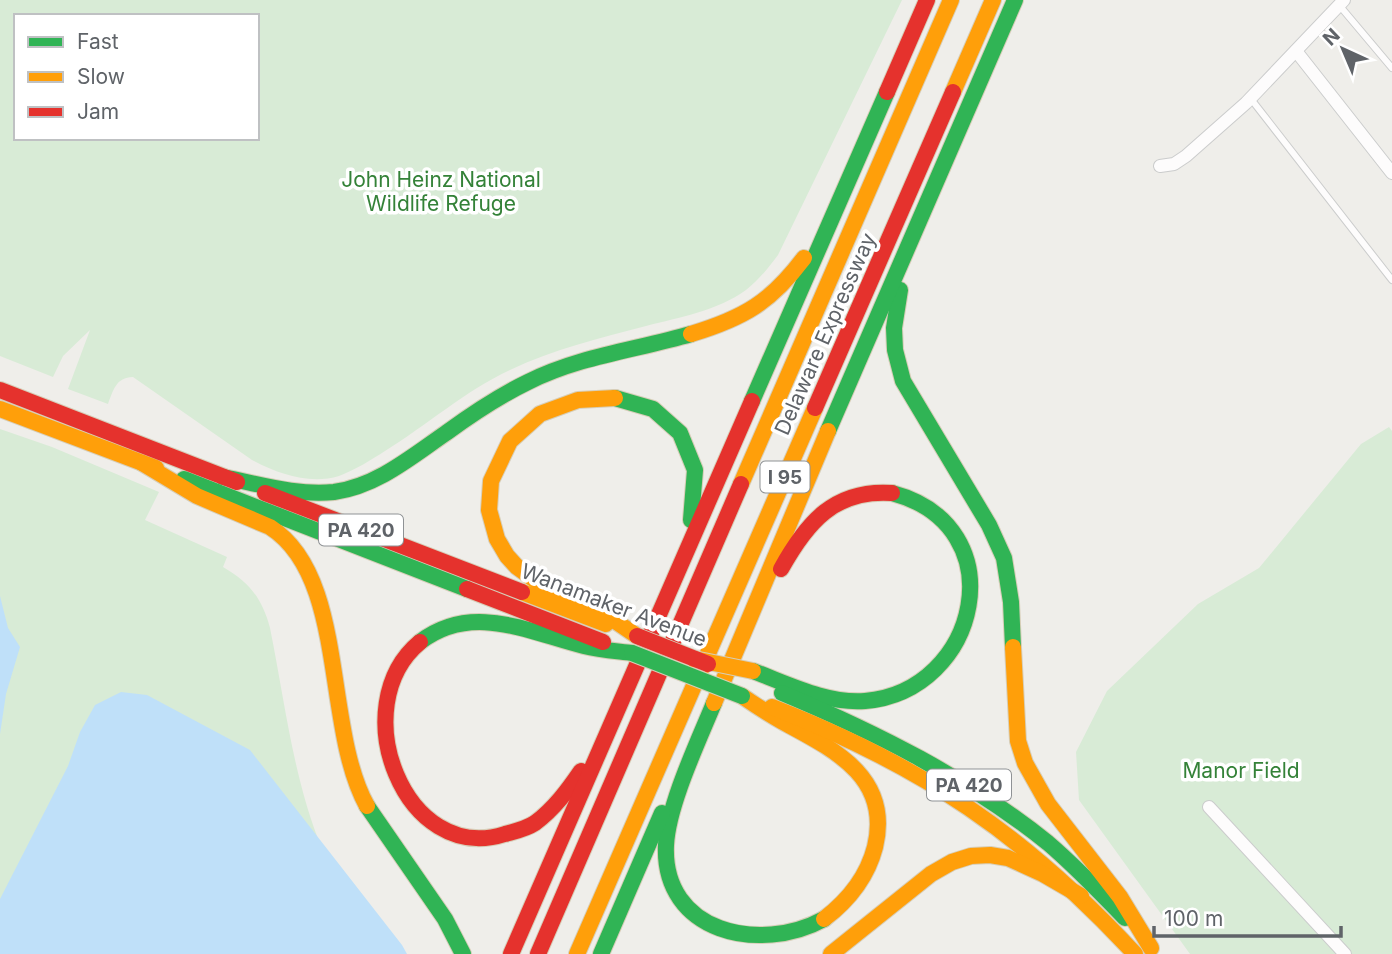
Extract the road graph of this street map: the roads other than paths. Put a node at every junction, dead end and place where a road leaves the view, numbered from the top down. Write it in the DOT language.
graph roads {
  1 [pos="926,0"];
  2 [pos="951,0"];
  3 [pos="993,0"];
  4 [pos="1015,0"];
  5 [pos="1342,3"];
  6 [pos="1296,51"];
  7 [pos="1392,68"];
  8 [pos="1251,99"];
  9 [pos="1160,166"];
  10 [pos="852,173"];
  11 [pos="1392,173"];
  12 [pos="921,219"];
  13 [pos="1392,280"];
  14 [pos="0,390"];
  15 [pos="0,408"];
  16 [pos="142,463"];
  17 [pos="223,477"];
  18 [pos="664,603"];
  19 [pos="637,636"];
  20 [pos="740,641"];
  21 [pos="632,653"];
  22 [pos="750,675"];
  23 [pos="742,696"];
  24 [pos="619,708"];
  25 [pos="701,735"];
  26 [pos="1209,807"];
  27 [pos="1081,896"];
  28 [pos="1154,951"];
  29 [pos="463,954"];
  30 [pos="512,954"];
  31 [pos="538,954"];
  32 [pos="577,954"];
  33 [pos="601,954"];
  34 [pos="831,954"];
  35 [pos="1135,954"];
  36 [pos="1345,954"];
  1 -- 10 [label="main road"];
  2 -- 31 [label="main road, Delaware Expressway / I 95"];
  3 -- 32 [label="main road, Delaware Expressway / I 95"];
  4 -- 12 [label="main road"];
  5 -- 6 [label="street"];
  5 -- 7 [label="lane"];
  6 -- 8 [label="street"];
  6 -- 11 [label="street"];
  8 -- 9 [label="street"];
  8 -- 13 [label="lane"];
  10 -- 17 [label="main road"];
  10 -- 18 [label="main road"];
  12 -- 20 [label="main road"];
  12 -- 28 [label="main road"];
  14 -- 17 [label="main road, Wanamaker Avenue / PA 420"];
  15 -- 16 [label="main road, Wanamaker Avenue / PA 420"];
  16 -- 21 [label="main road, Wanamaker Avenue / PA 420"];
  16 -- 29 [label="main road"];
  17 -- 19 [label="main road, Wanamaker Avenue / PA 420"];
  18 -- 19 [label="main road"];
  18 -- 24 [label="main road"];
  19 -- 22 [label="main road, Wanamaker Avenue / PA 420, bridge"];
  20 -- 22 [label="main road"];
  20 -- 25 [label="main road"];
  21 -- 23 [label="main road, Wanamaker Avenue / PA 420, bridge"];
  21 -- 24 [label="main road"];
  22 -- 28 [label="main road, PA 420"];
  23 -- 25 [label="main road"];
  23 -- 27 [label="main road, Wanamaker Avenue / PA 420"];
  24 -- 30 [label="main road"];
  25 -- 33 [label="main road"];
  26 -- 36 [label="street"];
  27 -- 34 [label="main road"];
  27 -- 35 [label="main road, Wanamaker Avenue / PA 420"];
}
